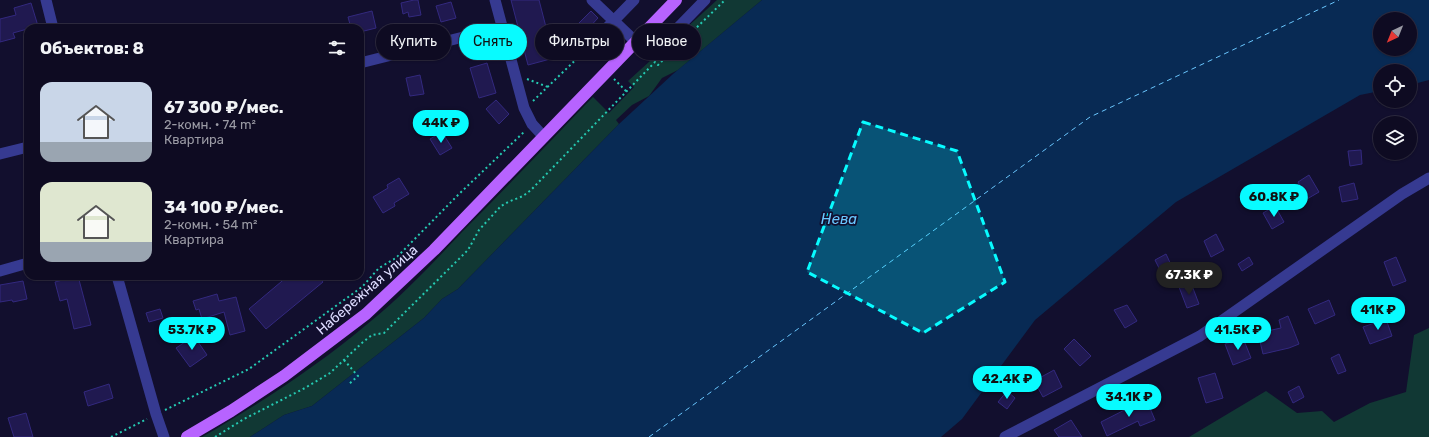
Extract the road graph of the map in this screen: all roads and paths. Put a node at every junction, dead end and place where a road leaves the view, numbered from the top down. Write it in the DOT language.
graph roads {
  1 [pos="46,0"];
  2 [pos="495,0"];
  3 [pos="592,0"];
  4 [pos="634,0"];
  5 [pos="705,0"];
  6 [pos="725,0"];
  7 [pos="670,2"];
  8 [pos="614,21"];
  9 [pos="52,24"];
  10 [pos="502,24"];
  11 [pos="611,24"];
  12 [pos="651,24"];
  13 [pos="682,24"];
  14 [pos="632,36"];
  15 [pos="459,38"];
  16 [pos="632,45"];
  17 [pos="512,60"];
  18 [pos="575,60"];
  19 [pos="364,62"];
  20 [pos="515,71"];
  21 [pos="548,87"];
  22 [pos="524,108"];
  23 [pos="532,124"];
  24 [pos="544,137"];
  25 [pos="24,148"];
  26 [pos="0,154"];
  27 [pos="1429,178"];
  28 [pos="24,264"];
  29 [pos="0,271"];
  30 [pos="118,280"];
  31 [pos="344,360"];
  32 [pos="349,384"];
  33 [pos="156,414"];
  34 [pos="111,437"];
  35 [pos="164,437"];
  36 [pos="187,437"];
  37 [pos="215,437"];
  38 [pos="1005,437"];
  1 -- 9 [label="street"];
  2 -- 10 [label="street"];
  3 -- 8 [label="street"];
  4 -- 8 [label="street"];
  5 -- 13 [label="street"];
  6 -- 31 [label="path"];
  7 -- 12 [label="main road, Набережная улица"];
  8 -- 11 [label="street"];
  8 -- 14 [label="street"];
  15 -- 19 [label="street"];
  16 -- 24 [label="main road, Набережная улица"];
  17 -- 20 [label="street"];
  18 -- 21 [label="path"];
  20 -- 21 [label="path"];
  20 -- 22 [label="street"];
  21 -- 22 [label="path"];
  22 -- 23 [label="street"];
  23 -- 24 [label="street"];
  23 -- 33 [label="path"];
  24 -- 36 [label="main road, Набережная улица"];
  25 -- 26 [label="street"];
  27 -- 38 [label="street"];
  28 -- 29 [label="street"];
  30 -- 33 [label="street"];
  31 -- 32 [label="path"];
  31 -- 37 [label="path"];
  33 -- 34 [label="path"];
  33 -- 35 [label="street"];
}
